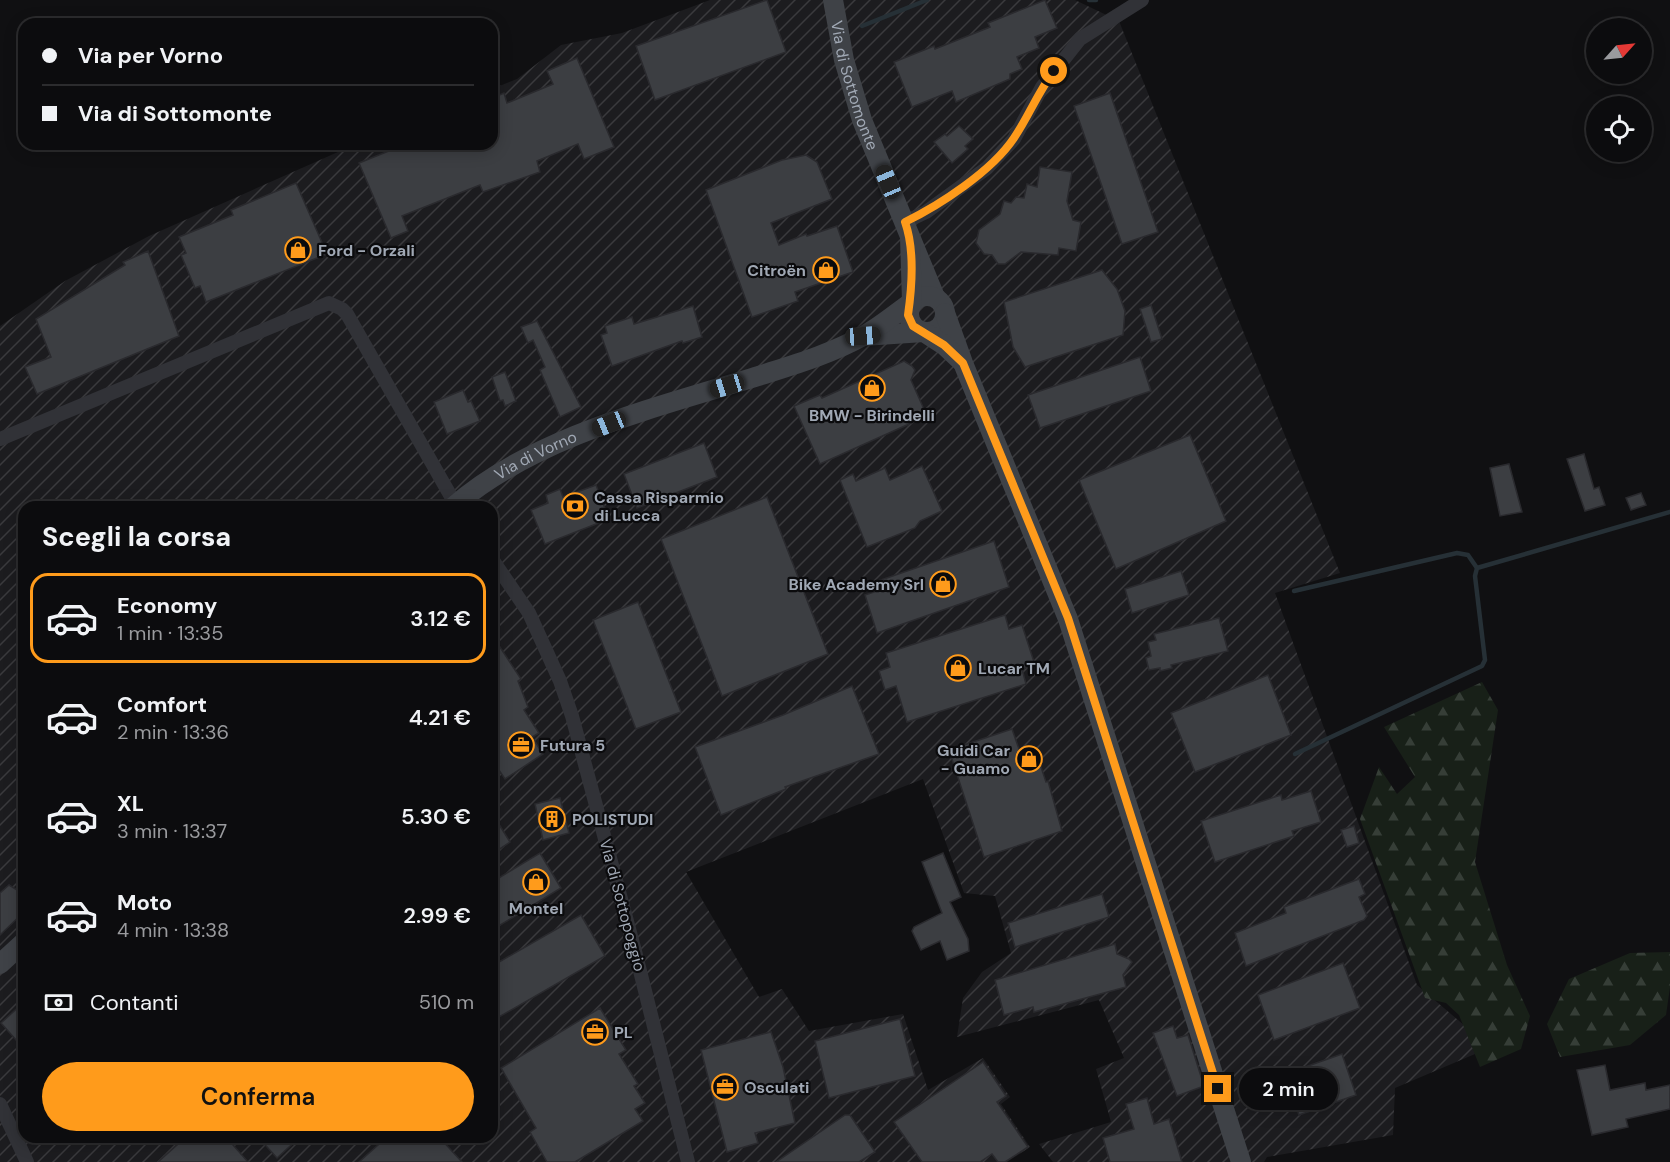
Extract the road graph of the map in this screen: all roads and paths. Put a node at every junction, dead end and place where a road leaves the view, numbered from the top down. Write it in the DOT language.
graph roads {
  1 [pos="833,0"];
  2 [pos="1142,0"];
  3 [pos="907,230"];
  4 [pos="912,302"];
  5 [pos="940,305"];
  6 [pos="924,332"];
  7 [pos="863,336"];
  8 [pos="963,363"];
  9 [pos="0,439"];
  10 [pos="452,501"];
  11 [pos="461,501"];
  12 [pos="498,568"];
  13 [pos="18,948"];
  14 [pos="0,964"];
  15 [pos="0,1104"];
  16 [pos="18,1143"];
  17 [pos="18,1143"];
  18 [pos="27,1162"];
  19 [pos="688,1162"];
  20 [pos="1241,1162"];
  1 -- 3 [label="main road, Via di Sottomonte"];
  2 -- 3 [label="street"];
  3 -- 4 [label="main road, Via di Sottomonte"];
  3 -- 5 [label="main road, Via di Sottomonte"];
  4 -- 5 [label="main road"];
  4 -- 6 [label="main road, Via di Sottomonte"];
  4 -- 7 [label="main road, Via di Vorno"];
  5 -- 6 [label="main road"];
  5 -- 8 [label="main road, Via di Sottomonte"];
  6 -- 7 [label="main road, Via di Vorno"];
  6 -- 8 [label="main road, Via di Sottomonte"];
  7 -- 11 [label="main road, Via di Vorno"];
  8 -- 20 [label="main road, Via di Sottomonte"];
  9 -- 10 [label="street"];
  12 -- 19 [label="street, Via di Sottopoggio"];
  13 -- 14 [label="main road"];
  15 -- 16 [label="street"];
  17 -- 18 [label="street"];
}
